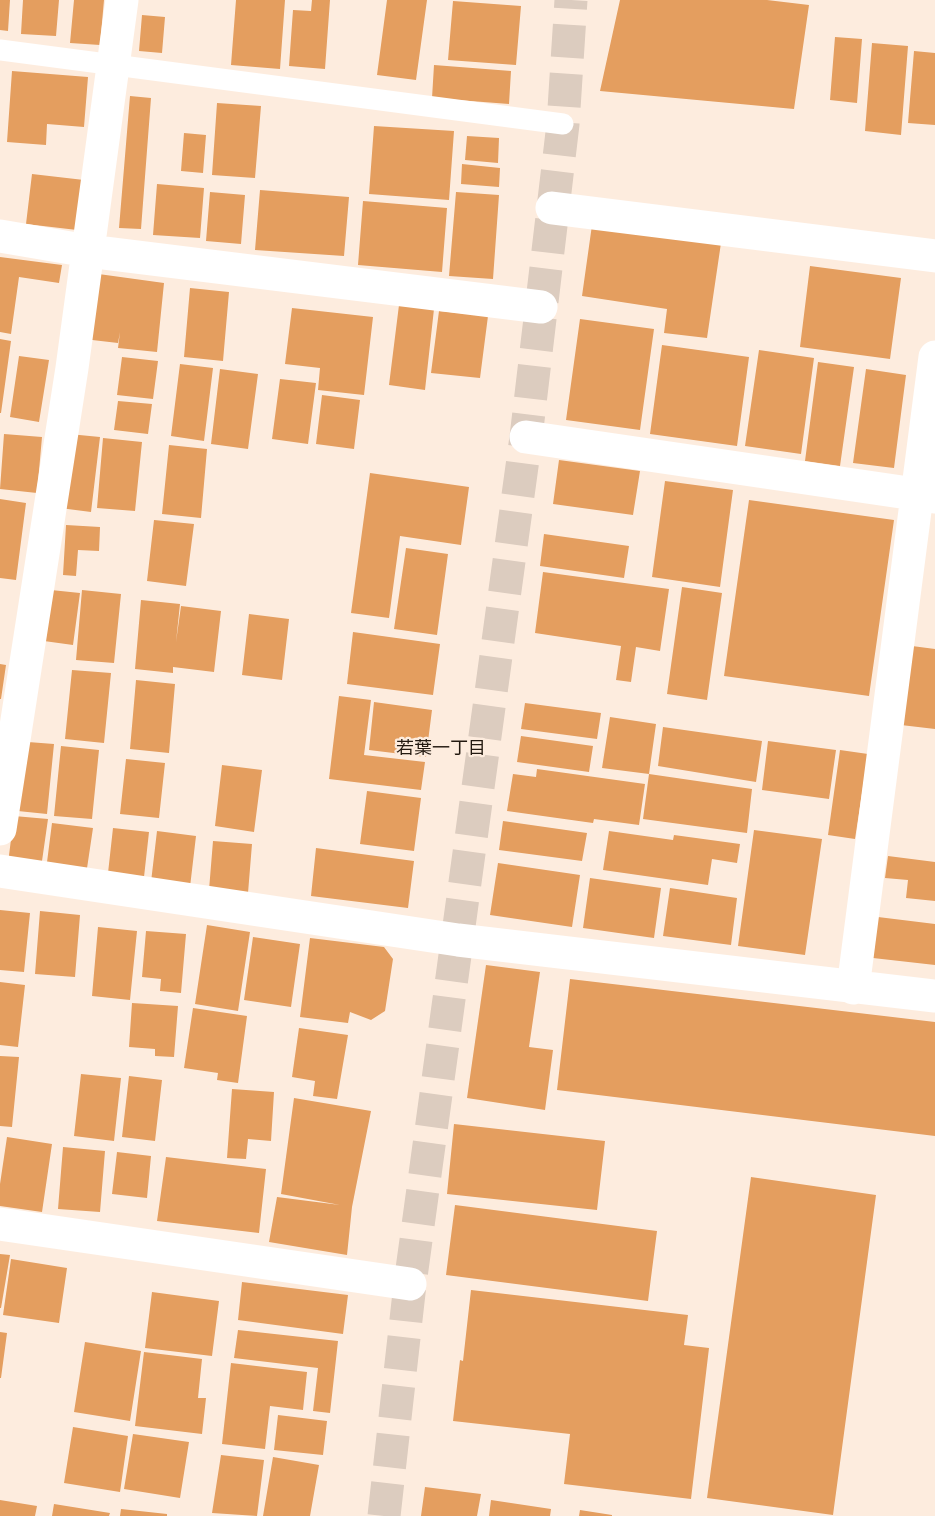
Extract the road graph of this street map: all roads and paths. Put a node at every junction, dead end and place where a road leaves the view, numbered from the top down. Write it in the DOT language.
graph roads {
  1 [pos="122,0"];
  2 [pos="0,50"];
  3 [pos="113,67"];
  4 [pos="563,124"];
  5 [pos="552,208"];
  6 [pos="0,236"];
  7 [pos="88,251"];
  8 [pos="935,256"];
  9 [pos="541,307"];
  10 [pos="935,357"];
  11 [pos="526,437"];
  12 [pos="925,496"];
  13 [pos="0,829"];
  14 [pos="0,871"];
  15 [pos="853,988"];
  16 [pos="935,996"];
  17 [pos="0,1224"];
  18 [pos="410,1284"];
  1 -- 3 [label="street"];
  2 -- 3 [label="lane"];
  3 -- 4 [label="lane"];
  3 -- 7 [label="street"];
  5 -- 8 [label="street"];
  6 -- 7 [label="street"];
  7 -- 9 [label="street"];
  7 -- 13 [label="street"];
  10 -- 12 [label="street"];
  11 -- 12 [label="street"];
  12 -- 15 [label="street"];
  14 -- 15 [label="street"];
  15 -- 16 [label="street"];
  17 -- 18 [label="street"];
}
